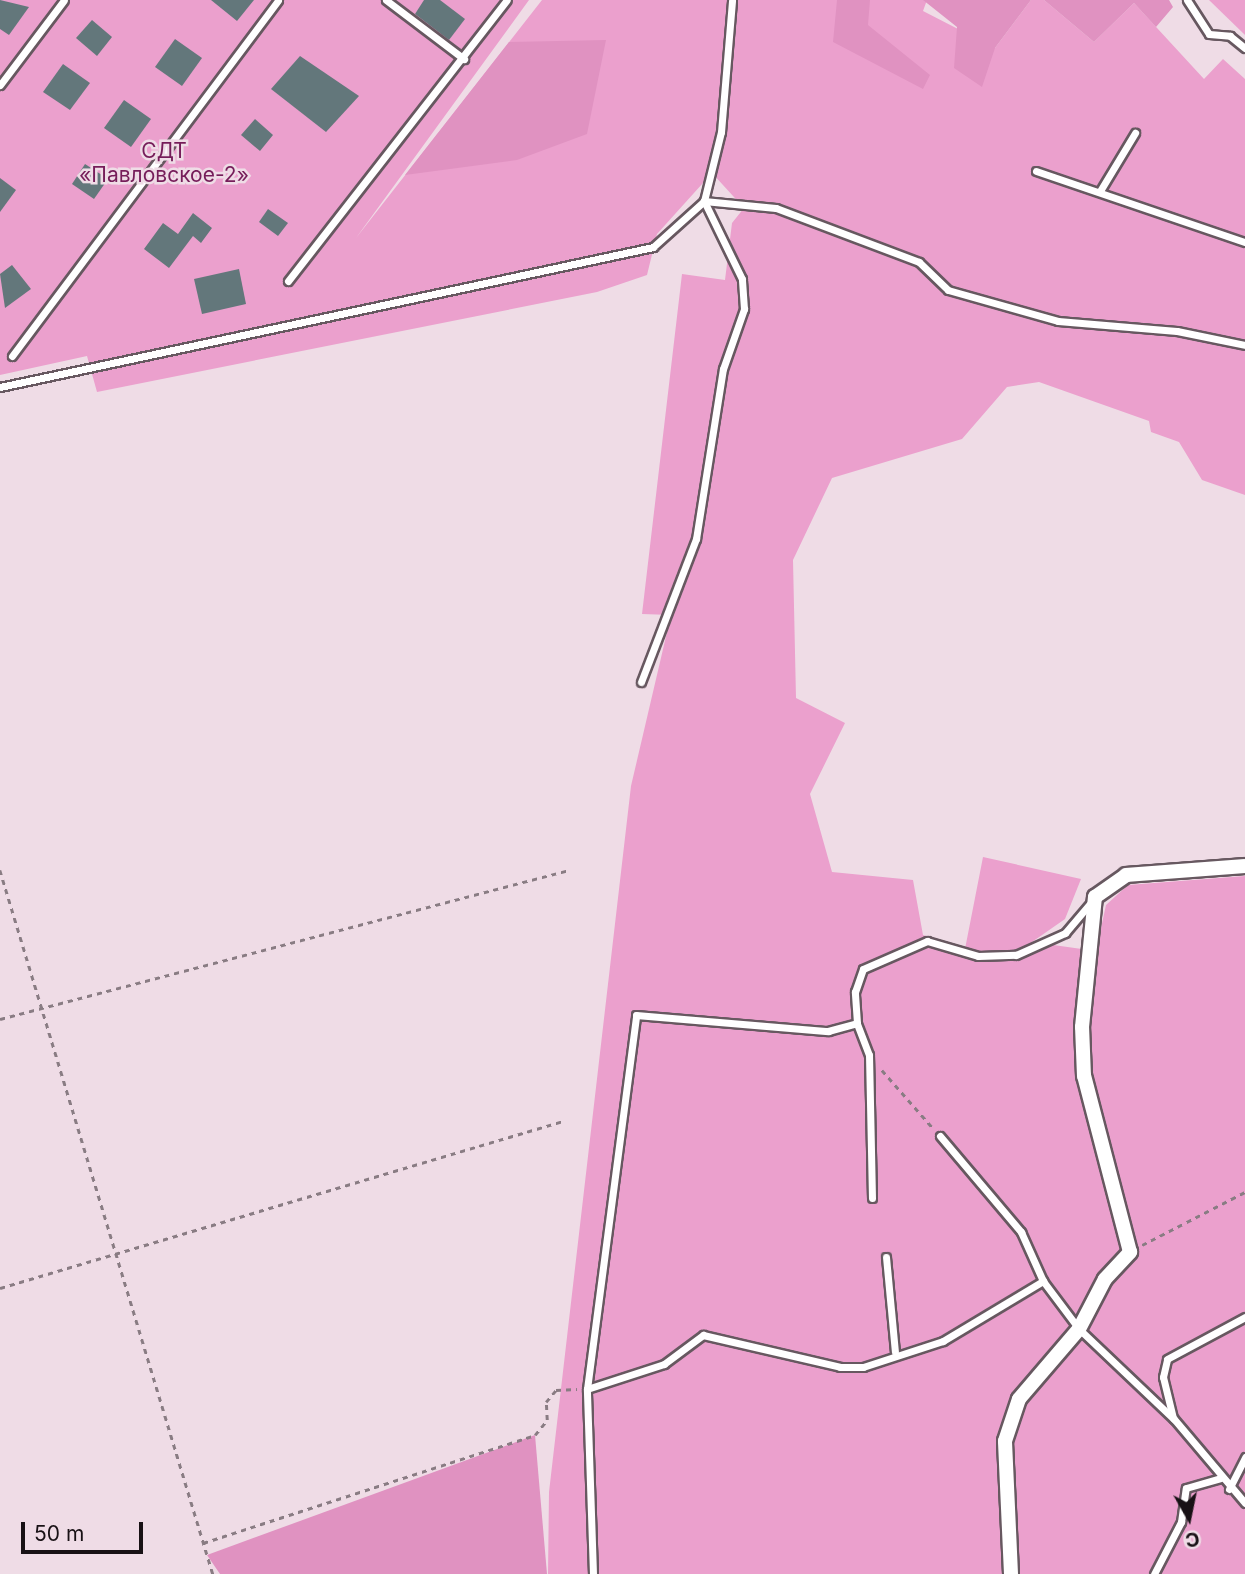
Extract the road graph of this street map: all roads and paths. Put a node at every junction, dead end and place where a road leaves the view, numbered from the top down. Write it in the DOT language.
graph roads {
  1 [pos="64,0"];
  2 [pos="278,0"];
  3 [pos="386,0"];
  4 [pos="507,0"];
  5 [pos="732,0"];
  6 [pos="1187,0"];
  7 [pos="1245,48"];
  8 [pos="464,59"];
  9 [pos="0,85"];
  10 [pos="1135,133"];
  11 [pos="1036,171"];
  12 [pos="1100,191"];
  13 [pos="704,201"];
  14 [pos="1245,242"];
  15 [pos="288,281"];
  16 [pos="1245,345"];
  17 [pos="12,356"];
  18 [pos="0,387"];
  19 [pos="641,682"];
  20 [pos="1245,866"];
  21 [pos="0,870"];
  22 [pos="569,870"];
  23 [pos="1095,897"];
  24 [pos="43,1008"];
  25 [pos="0,1019"];
  26 [pos="857,1023"];
  27 [pos="869,1055"];
  28 [pos="563,1121"];
  29 [pos="940,1136"];
  30 [pos="1245,1192"];
  31 [pos="872,1198"];
  32 [pos="1130,1252"];
  33 [pos="116,1253"];
  34 [pos="886,1257"];
  35 [pos="1043,1281"];
  36 [pos="0,1288"];
  37 [pos="1245,1317"];
  38 [pos="1079,1329"];
  39 [pos="895,1352"];
  40 [pos="587,1389"];
  41 [pos="1174,1419"];
  42 [pos="1245,1457"];
  43 [pos="1220,1478"];
  44 [pos="1229,1489"];
  45 [pos="1245,1503"];
  46 [pos="203,1543"];
  47 [pos="213,1574"];
  48 [pos="593,1574"];
  49 [pos="1011,1574"];
  50 [pos="1154,1574"];
  1 -- 9 [label="lane"];
  2 -- 17 [label="lane"];
  3 -- 8 [label="lane"];
  4 -- 8 [label="lane"];
  5 -- 13 [label="lane"];
  6 -- 7 [label="lane"];
  8 -- 15 [label="lane"];
  10 -- 12 [label="lane"];
  11 -- 12 [label="lane"];
  12 -- 14 [label="lane"];
  13 -- 16 [label="lane"];
  13 -- 18 [label="lane"];
  13 -- 19 [label="lane"];
  20 -- 23 [label="street"];
  21 -- 24 [label="path"];
  22 -- 24 [label="path"];
  23 -- 26 [label="lane"];
  23 -- 32 [label="street"];
  24 -- 25 [label="path"];
  24 -- 33 [label="path"];
  26 -- 27 [label="lane"];
  26 -- 40 [label="lane"];
  27 -- 29 [label="path"];
  27 -- 31 [label="lane"];
  28 -- 33 [label="path"];
  29 -- 35 [label="lane"];
  30 -- 32 [label="path"];
  32 -- 38 [label="street"];
  33 -- 36 [label="path"];
  33 -- 46 [label="path"];
  34 -- 39 [label="lane"];
  35 -- 38 [label="lane"];
  35 -- 39 [label="lane"];
  37 -- 41 [label="lane"];
  38 -- 41 [label="lane"];
  38 -- 49 [label="street"];
  39 -- 40 [label="lane"];
  40 -- 46 [label="path"];
  40 -- 48 [label="lane"];
  41 -- 43 [label="lane"];
  42 -- 44 [label="lane"];
  43 -- 44 [label="lane"];
  43 -- 50 [label="lane"];
  44 -- 45 [label="lane"];
  46 -- 47 [label="path"];
}
